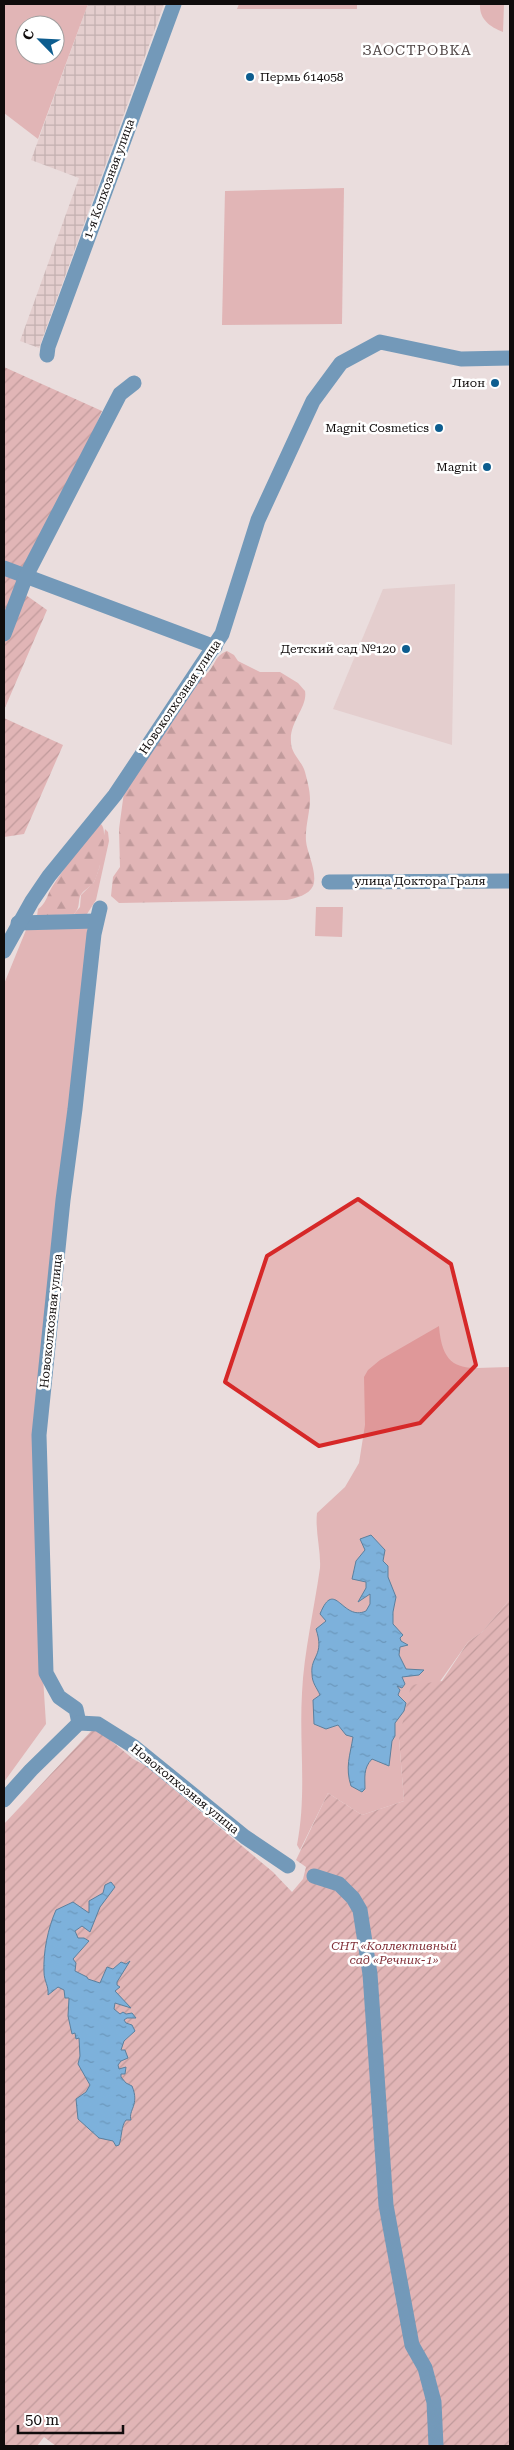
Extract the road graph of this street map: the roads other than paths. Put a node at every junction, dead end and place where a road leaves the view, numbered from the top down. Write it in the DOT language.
graph roads {
  1 [pos="174,4"];
  2 [pos="47,355"];
  3 [pos="510,358"];
  4 [pos="134,383"];
  5 [pos="4,568"];
  6 [pos="26,576"];
  7 [pos="4,634"];
  8 [pos="215,647"];
  9 [pos="510,881"];
  10 [pos="329,882"];
  11 [pos="18,923"];
  12 [pos="4,951"];
  13 [pos="79,1723"];
  14 [pos="4,1800"];
  15 [pos="288,1866"];
  16 [pos="314,1876"];
  17 [pos="436,2446"];
  1 -- 2 [label="street, 1-я Колхозная улица"];
  3 -- 8 [label="street, Новоколхозная улица"];
  4 -- 6 [label="street"];
  5 -- 6 [label="street"];
  6 -- 7 [label="street"];
  6 -- 8 [label="street"];
  8 -- 11 [label="street, Новоколхозная улица"];
  9 -- 10 [label="street, улица Доктора Граля"];
  11 -- 12 [label="street, Новоколхозная улица"];
  11 -- 13 [label="street, Новоколхозная улица"];
  13 -- 14 [label="street"];
  13 -- 15 [label="street, Новоколхозная улица"];
  16 -- 17 [label="street"];
}
